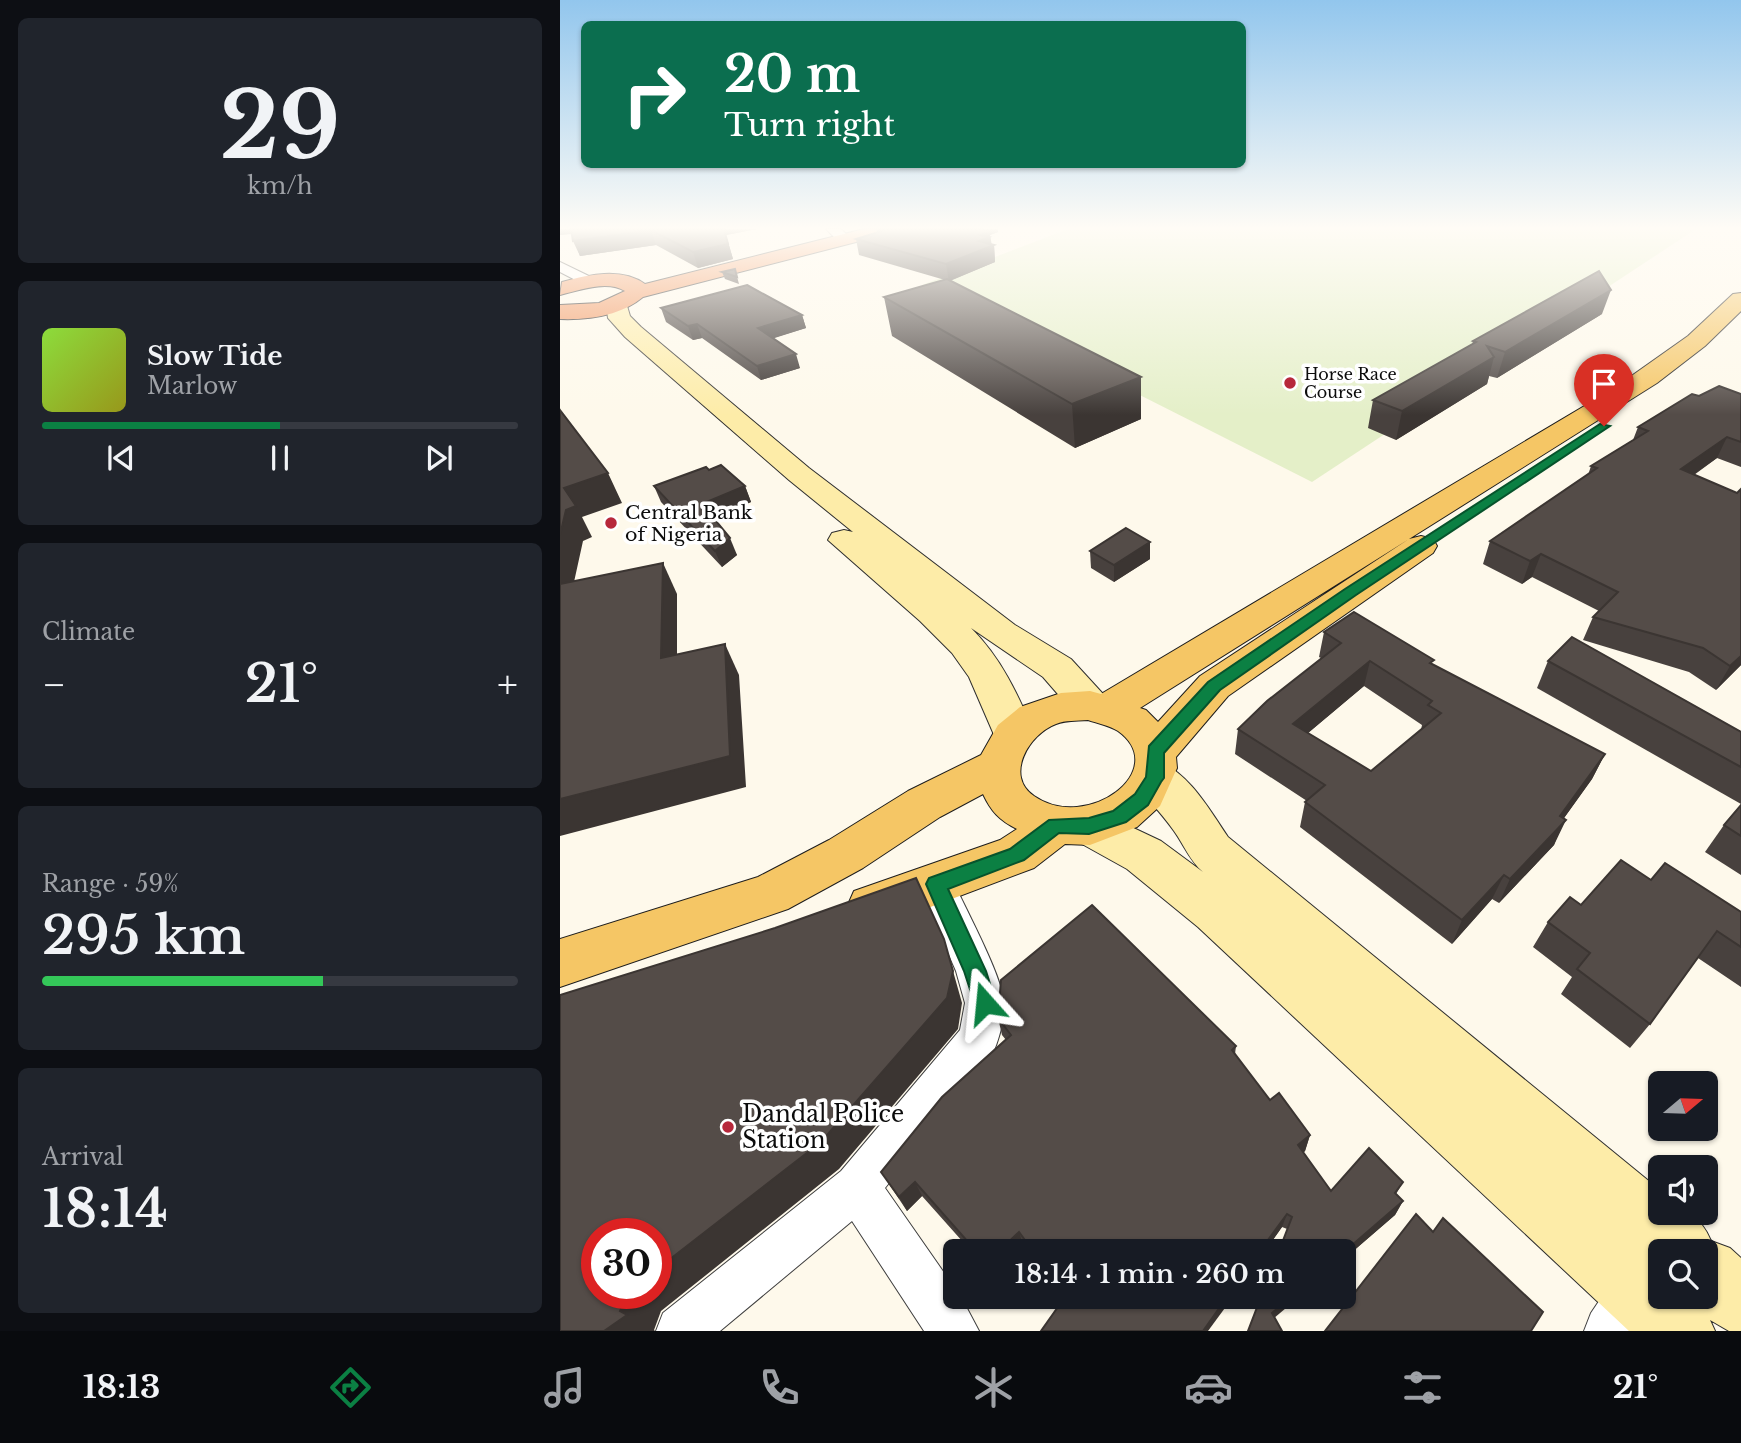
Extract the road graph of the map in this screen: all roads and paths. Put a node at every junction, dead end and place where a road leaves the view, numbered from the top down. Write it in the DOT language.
graph roads {
  1 [pos="580,291"];
  2 [pos="621,291"];
  3 [pos="633,291"];
  4 [pos="635,291"];
  5 [pos="627,293"];
  6 [pos="1741,299"];
  7 [pos="567,304"];
  8 [pos="1741,327"];
  9 [pos="1409,539"];
  10 [pos="1099,707"];
  11 [pos="1006,750"];
  12 [pos="1155,764"];
  13 [pos="1072,826"];
  14 [pos="936,884"];
  15 [pos="832,921"];
  16 [pos="741,951"];
  17 [pos="560,962"];
  18 [pos="560,1007"];
  19 [pos="857,1187"];
  20 [pos="1668,1239"];
  21 [pos="1718,1282"];
  22 [pos="1741,1302"];
  23 [pos="1622,1310"];
  24 [pos="681,1331"];
  25 [pos="954,1331"];
  26 [pos="1680,1331"];
  1 -- 7 [label="highway"];
  2 -- 5 [label="highway"];
  3 -- 5 [label="highway"];
  4 -- 5 [label="highway"];
  5 -- 7 [label="highway"];
  5 -- 10 [label="main road"];
  6 -- 9 [label="main road"];
  7 -- 11 [label="main road"];
  8 -- 9 [label="main road"];
  9 -- 10 [label="main road"];
  9 -- 12 [label="main road"];
  10 -- 11 [label="main road"];
  10 -- 12 [label="main road"];
  11 -- 13 [label="main road"];
  11 -- 17 [label="main road"];
  12 -- 13 [label="main road"];
  12 -- 20 [label="main road"];
  13 -- 14 [label="main road"];
  13 -- 23 [label="main road"];
  14 -- 15 [label="main road"];
  14 -- 19 [label="street"];
  16 -- 18 [label="main road"];
  19 -- 24 [label="street"];
  19 -- 25 [label="street"];
  21 -- 22 [label="main road"];
  23 -- 26 [label="main road"];
}
